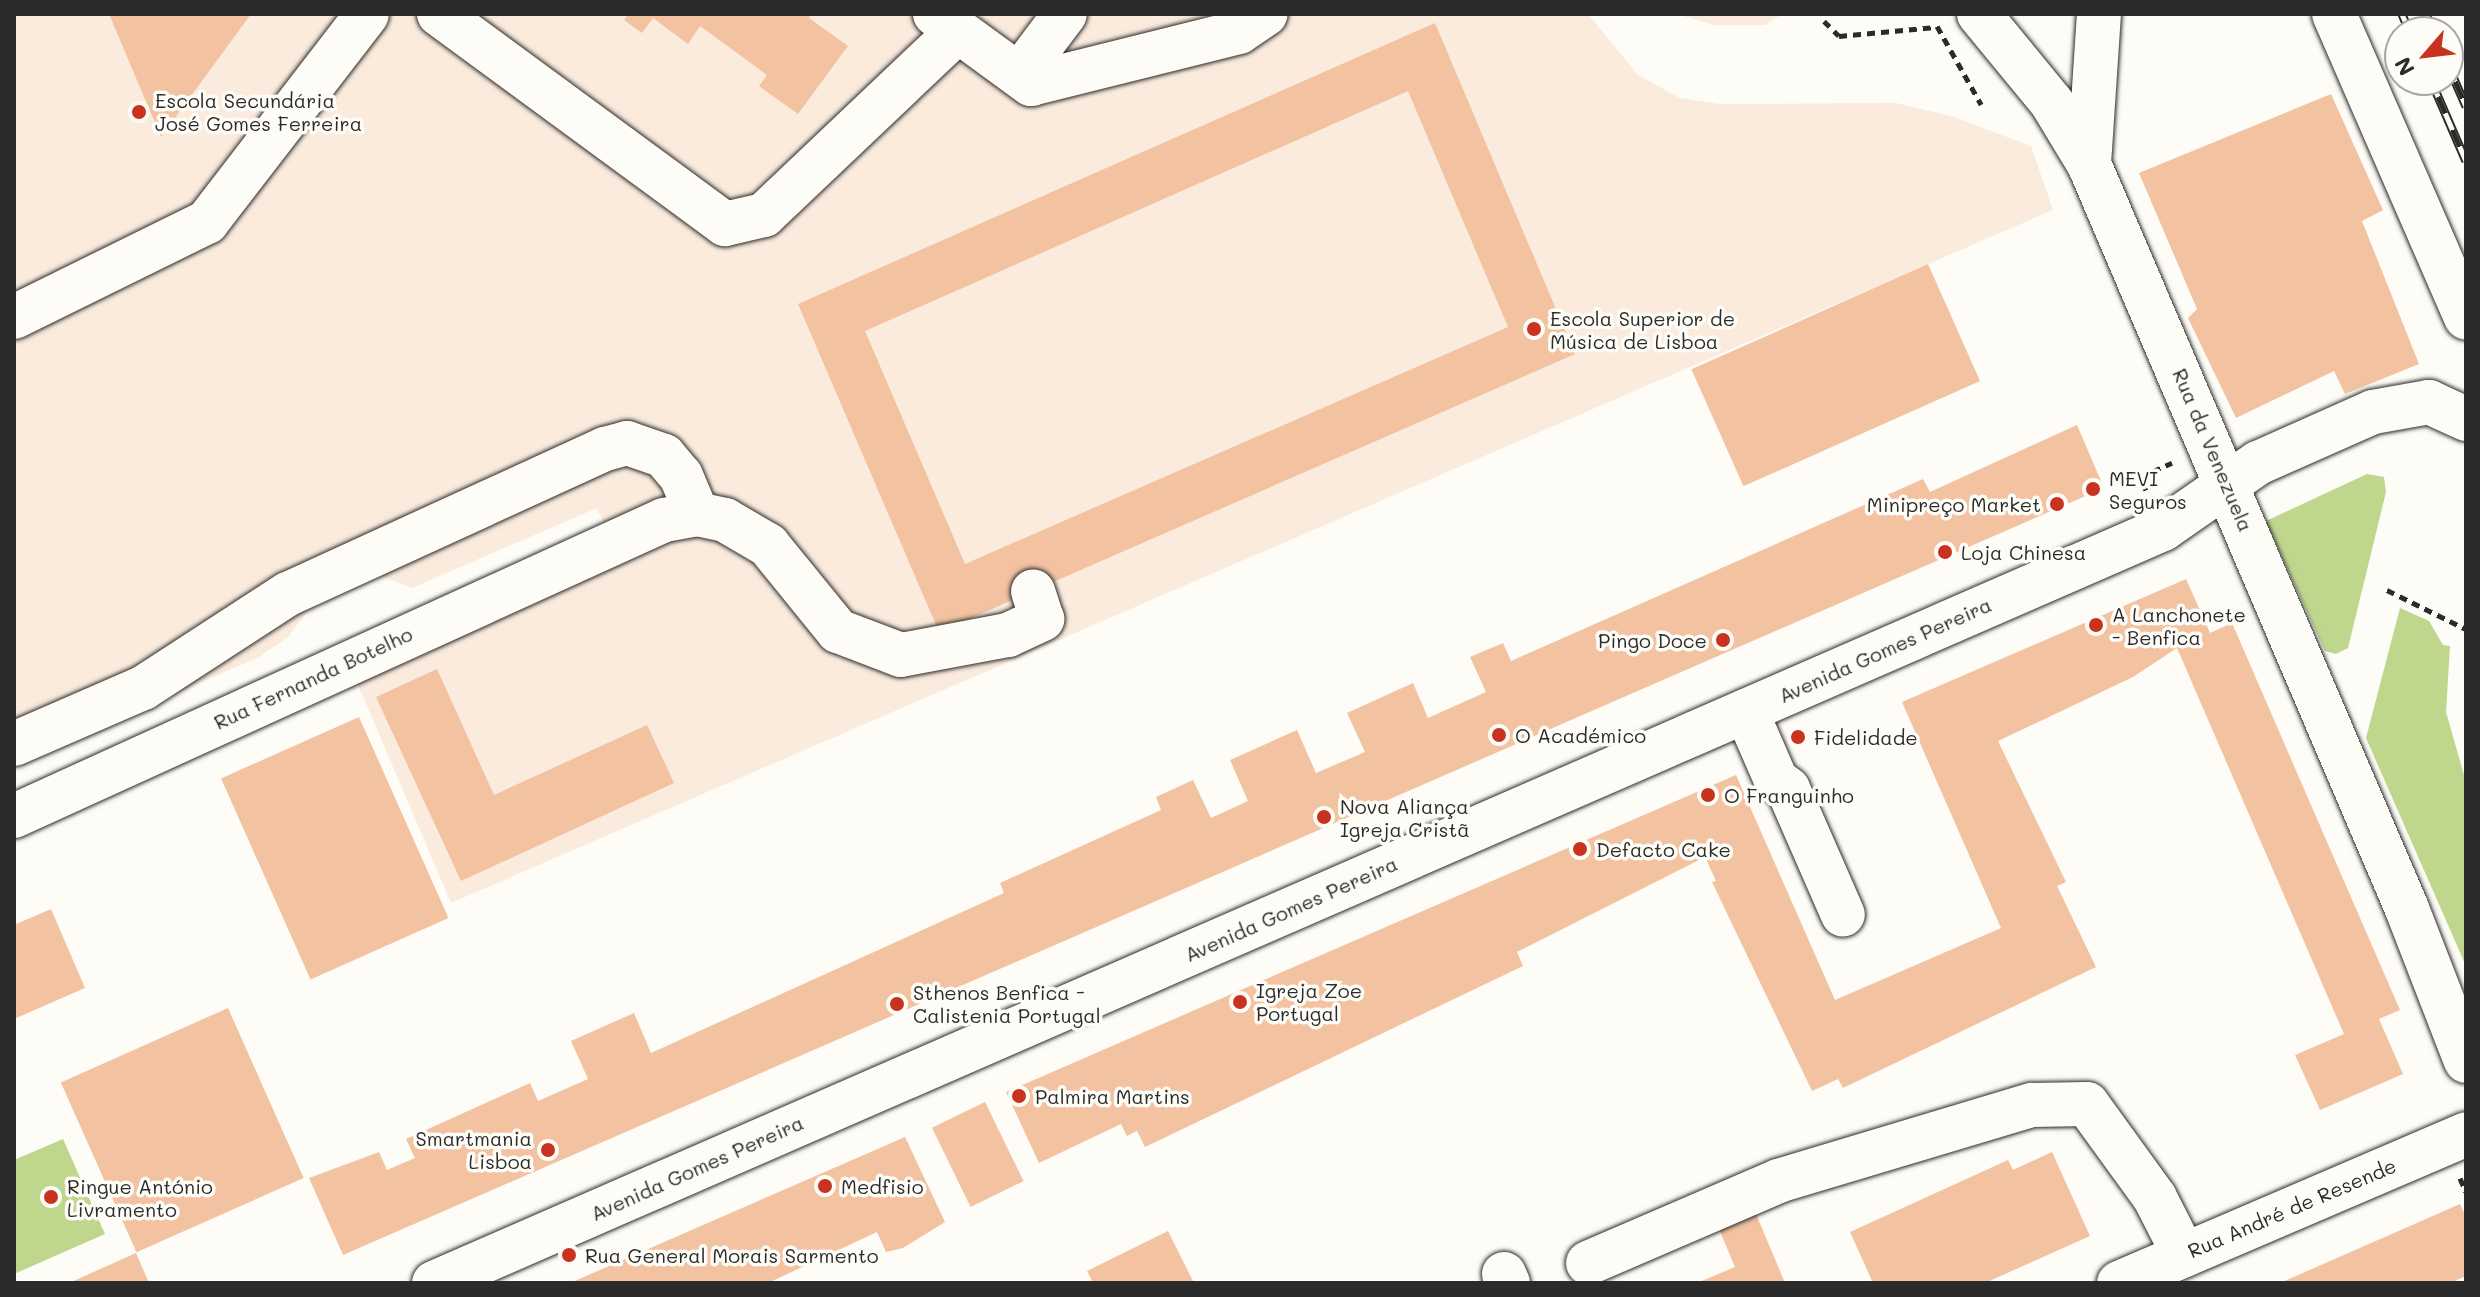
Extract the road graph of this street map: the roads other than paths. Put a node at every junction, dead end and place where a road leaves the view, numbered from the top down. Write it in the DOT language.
graph roads {
  1 [pos="367,14"];
  2 [pos="439,14"];
  3 [pos="1065,14"];
  4 [pos="1266,14"];
  5 [pos="1979,14"];
  6 [pos="2099,14"];
  7 [pos="2334,14"];
  8 [pos="947,22"];
  9 [pos="1019,75"];
  10 [pos="2089,164"];
  11 [pos="14,317"];
  12 [pos="2466,318"];
  13 [pos="2466,419"];
  14 [pos="2227,480"];
  15 [pos="697,514"];
  16 [pos="1033,591"];
  17 [pos="1746,711"];
  18 [pos="14,744"];
  19 [pos="14,816"];
  20 [pos="2407,909"];
  21 [pos="1843,915"];
  22 [pos="2466,1007"];
  23 [pos="2466,1061"];
  24 [pos="2466,1134"];
  25 [pos="2184,1255"];
  26 [pos="1588,1263"];
  27 [pos="2123,1282"];
  28 [pos="434,1283"];
  1 -- 11 [label="street"];
  2 -- 8 [label="street"];
  3 -- 9 [label="street"];
  4 -- 9 [label="street"];
  5 -- 10 [label="street, Rua da Venezuela"];
  6 -- 10 [label="street"];
  7 -- 12 [label="street"];
  8 -- 9 [label="street"];
  10 -- 14 [label="street, Rua da Venezuela"];
  13 -- 14 [label="street, Avenida Gomes Pereira"];
  14 -- 17 [label="street, Avenida Gomes Pereira"];
  14 -- 20 [label="street, Rua da Venezuela"];
  15 -- 16 [label="street"];
  15 -- 18 [label="street"];
  15 -- 19 [label="street, Rua Fernanda Botelho"];
  17 -- 21 [label="street"];
  17 -- 28 [label="street, Avenida Gomes Pereira"];
  20 -- 22 [label="street, Rua da Venezuela"];
  20 -- 23 [label="street, Rua da Venezuela"];
  24 -- 25 [label="street, Rua André de Resende"];
  25 -- 26 [label="street"];
  25 -- 27 [label="street, Rua André de Resende"];
}
